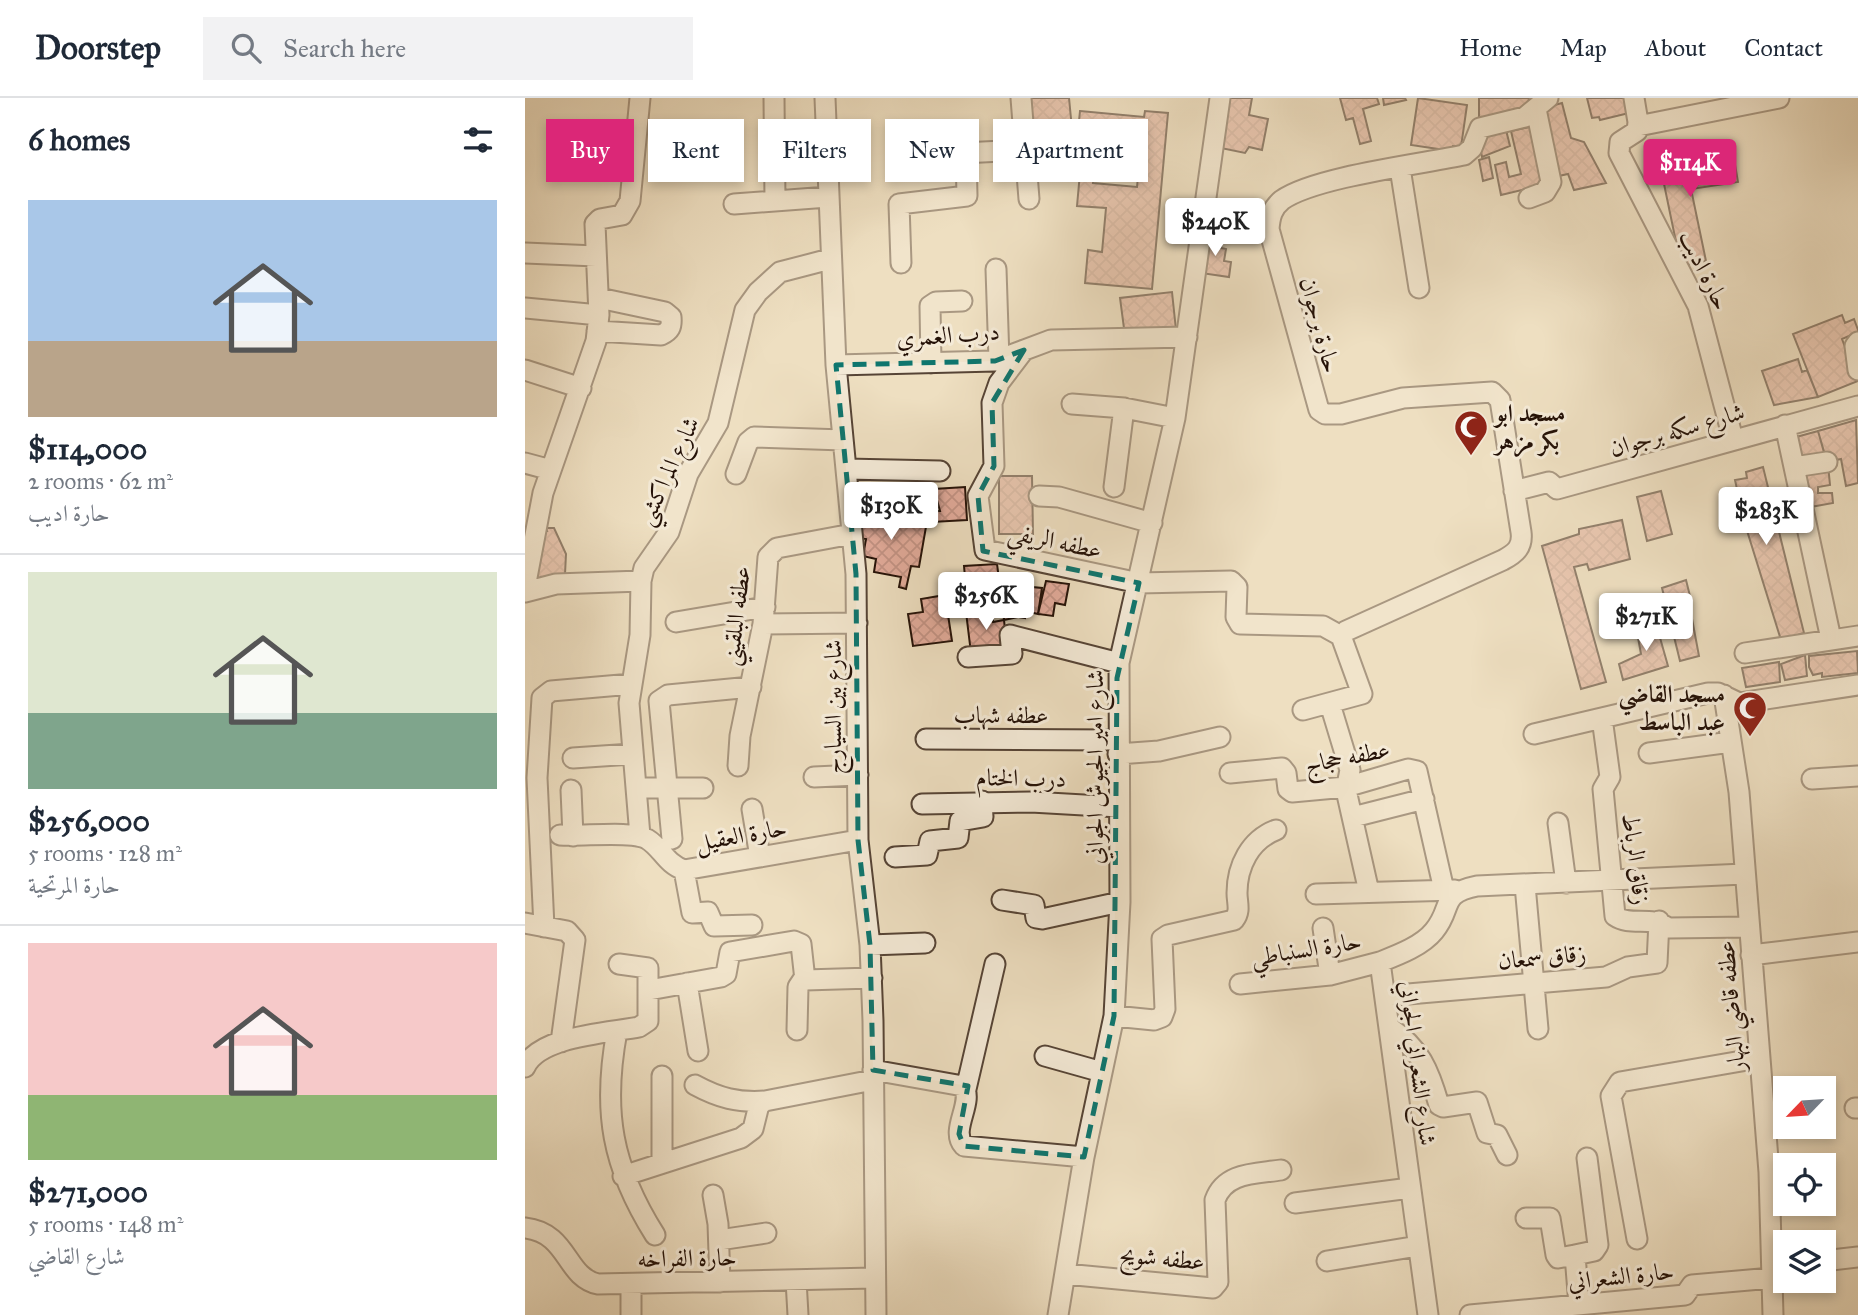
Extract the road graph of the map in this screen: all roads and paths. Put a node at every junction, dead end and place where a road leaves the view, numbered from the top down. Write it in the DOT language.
graph roads {
  1 [pos="640,98"];
  2 [pos="774,98"];
  3 [pos="825,98"];
  4 [pos="1021,98"];
  5 [pos="1220,98"];
  6 [pos="1634,98"];
  7 [pos="1779,98"];
  8 [pos="1542,104"];
  9 [pos="1708,105"];
  10 [pos="1023,119"];
  11 [pos="1638,126"];
  12 [pos="1400,168"];
  13 [pos="967,182"];
  14 [pos="1028,182"];
  15 [pos="828,197"];
  16 [pos="1529,198"];
  17 [pos="1029,199"];
  18 [pos="775,201"];
  19 [pos="734,204"];
  20 [pos="525,253"];
  21 [pos="596,256"];
  22 [pos="830,259"];
  23 [pos="901,263"];
  24 [pos="996,269"];
  25 [pos="1419,288"];
  26 [pos="963,301"];
  27 [pos="525,308"];
  28 [pos="599,315"];
  29 [pos="1187,337"];
  30 [pos="1858,342"];
  31 [pos="1024,350"];
  32 [pos="999,360"];
  33 [pos="932,363"];
  34 [pos="836,365"];
  35 [pos="525,370"];
  36 [pos="1858,370"];
  37 [pos="581,388"];
  38 [pos="1072,404"];
  39 [pos="1858,406"];
  40 [pos="1124,408"];
  41 [pos="1175,418"];
  42 [pos="1785,425"];
  43 [pos="1733,439"];
  44 [pos="843,440"];
  45 [pos="1827,462"];
  46 [pos="525,463"];
  47 [pos="1794,467"];
  48 [pos="846,469"];
  49 [pos="551,470"];
  50 [pos="940,471"];
  51 [pos="736,474"];
  52 [pos="1114,487"];
  53 [pos="1514,491"];
  54 [pos="1039,496"];
  55 [pos="1152,523"];
  56 [pos="852,534"];
  57 [pos="528,546"];
  58 [pos="641,581"];
  59 [pos="1139,583"];
  60 [pos="525,590"];
  61 [pos="764,616"];
  62 [pos="676,622"];
  63 [pos="857,623"];
  64 [pos="1341,636"];
  65 [pos="1858,636"];
  66 [pos="1831,639"];
  67 [pos="1745,653"];
  68 [pos="968,657"];
  69 [pos="1119,663"];
  70 [pos="632,684"];
  71 [pos="1858,685"];
  72 [pos="751,687"];
  73 [pos="1724,695"];
  74 [pos="1330,704"];
  75 [pos="1303,710"];
  76 [pos="1602,718"];
  77 [pos="1534,734"];
  78 [pos="1220,737"];
  79 [pos="926,739"];
  80 [pos="1731,743"];
  81 [pos="1118,747"];
  82 [pos="1649,753"];
  83 [pos="632,754"];
  84 [pos="573,758"];
  85 [pos="738,766"];
  86 [pos="1230,773"];
  87 [pos="858,775"];
  88 [pos="1858,776"];
  89 [pos="814,777"];
  90 [pos="1812,779"];
  91 [pos="1346,787"];
  92 [pos="638,788"];
  93 [pos="667,788"];
  94 [pos="703,788"];
  95 [pos="572,790"];
  96 [pos="1425,799"];
  97 [pos="982,801"];
  98 [pos="922,804"];
  99 [pos="1119,807"];
  100 [pos="752,809"];
  101 [pos="1353,817"];
  102 [pos="1558,823"];
  103 [pos="1276,830"];
  104 [pos="640,836"];
  105 [pos="672,839"];
  106 [pos="858,841"];
  107 [pos="760,857"];
  108 [pos="895,857"];
  109 [pos="533,861"];
  110 [pos="684,870"];
  111 [pos="1744,874"];
  112 [pos="1613,881"];
  113 [pos="1566,883"];
  114 [pos="1525,885"];
  115 [pos="1451,890"];
  116 [pos="1369,892"];
  117 [pos="1316,894"];
  118 [pos="1002,900"];
  119 [pos="1119,902"];
  120 [pos="1659,920"];
  121 [pos="535,925"];
  122 [pos="752,925"];
  123 [pos="1749,927"];
  124 [pos="1323,928"];
  125 [pos="1858,942"];
  126 [pos="925,943"];
  127 [pos="870,945"];
  128 [pos="1751,955"];
  129 [pos="1380,962"];
  130 [pos="619,964"];
  131 [pos="995,964"];
  132 [pos="1330,975"];
  133 [pos="804,978"];
  134 [pos="872,978"];
  135 [pos="1534,982"];
  136 [pos="687,983"];
  137 [pos="1240,984"];
  138 [pos="649,990"];
  139 [pos="1385,996"];
  140 [pos="1114,1016"];
  141 [pos="1389,1027"];
  142 [pos="1538,1029"];
  143 [pos="797,1030"];
  144 [pos="617,1031"];
  145 [pos="561,1042"];
  146 [pos="698,1051"];
  147 [pos="1045,1056"];
  148 [pos="1759,1058"];
  149 [pos="526,1062"];
  150 [pos="1102,1072"];
  151 [pos="873,1075"];
  152 [pos="662,1076"];
  153 [pos="695,1085"];
  154 [pos="966,1088"];
  155 [pos="765,1101"];
  156 [pos="1507,1156"];
  157 [pos="1083,1157"];
  158 [pos="1587,1158"];
  159 [pos="662,1164"];
  160 [pos="1281,1170"];
  161 [pos="623,1176"];
  162 [pos="1410,1188"];
  163 [pos="713,1195"];
  164 [pos="1295,1203"];
  165 [pos="1526,1218"];
  166 [pos="525,1228"];
  167 [pos="1773,1230"];
  168 [pos="766,1233"];
  169 [pos="655,1235"];
  170 [pos="1637,1239"];
  171 [pos="719,1240"];
  172 [pos="1418,1246"];
  173 [pos="1575,1255"];
  174 [pos="1858,1256"];
  175 [pos="1836,1259"];
  176 [pos="1327,1261"];
  177 [pos="1773,1271"];
  178 [pos="1065,1274"];
  179 [pos="873,1278"];
  180 [pos="796,1280"];
  181 [pos="720,1282"];
  182 [pos="631,1284"];
  183 [pos="1774,1293"];
  184 [pos="1579,1305"];
  185 [pos="1603,1309"];
  186 [pos="1521,1312"];
  187 [pos="631,1315"];
  188 [pos="798,1315"];
  189 [pos="876,1315"];
  190 [pos="1058,1315"];
  191 [pos="1427,1315"];
  192 [pos="1470,1315"];
  193 [pos="1773,1315"];
  1 -- 21 [label="street"];
  2 -- 18 [label="street"];
  3 -- 15 [label="street, شارع بين السيارج"];
  4 -- 10 [label="street"];
  5 -- 29 [label="street, شارع امير الجيوش الجواني"];
  6 -- 11 [label="street"];
  7 -- 9 [label="street"];
  8 -- 12 [label="street, حارة برجوان"];
  8 -- 16 [label="street"];
  9 -- 11 [label="street"];
  11 -- 43 [label="street, حارة اديب"];
  12 -- 25 [label="street"];
  12 -- 53 [label="street, حارة برجوان"];
  13 -- 23 [label="street"];
  14 -- 17 [label="street"];
  15 -- 18 [label="street"];
  15 -- 22 [label="street, شارع بين السيارج"];
  18 -- 19 [label="street"];
  20 -- 21 [label="street"];
  21 -- 28 [label="street"];
  22 -- 34 [label="street, شارع بين السيارج"];
  22 -- 58 [label="street, شارع المراكشي"];
  24 -- 32 [label="street"];
  26 -- 33 [label="street"];
  27 -- 28 [label="street"];
  28 -- 37 [label="street"];
  29 -- 31 [label="street, درب الغمري"];
  29 -- 41 [label="street, شارع امير الجيوش الجواني"];
  30 -- 36 [label="street"];
  31 -- 32 [label="street, درب الغمري"];
  31 -- 59 [label="street, عطفه الريفي"];
  32 -- 33 [label="street, درب الغمري"];
  33 -- 34 [label="street, درب الغمري"];
  34 -- 44 [label="street, شارع بين السيارج"];
  35 -- 37 [label="street"];
  37 -- 49 [label="street"];
  38 -- 40 [label="street"];
  39 -- 42 [label="street, شارع سكه برجوان"];
  40 -- 41 [label="street"];
  40 -- 52 [label="street"];
  41 -- 55 [label="street, شارع امير الجيوش الجواني"];
  42 -- 43 [label="street, شارع سكه برجوان"];
  42 -- 47 [label="street"];
  43 -- 53 [label="street, شارع سكه برجوان"];
  44 -- 48 [label="street, شارع بين السيارج"];
  44 -- 51 [label="street"];
  45 -- 47 [label="street"];
  46 -- 49 [label="street"];
  47 -- 66 [label="street"];
  48 -- 50 [label="street"];
  48 -- 56 [label="street, شارع بين السيارج"];
  49 -- 57 [label="street"];
  53 -- 64 [label="street"];
  54 -- 55 [label="street"];
  55 -- 59 [label="street, شارع امير الجيوش الجواني"];
  56 -- 61 [label="street, عطفه البلقيني"];
  56 -- 63 [label="street, شارع بين السيارج"];
  57 -- 60 [label="street"];
  58 -- 60 [label="street"];
  58 -- 70 [label="street, شارع المراكشي"];
  59 -- 64 [label="street"];
  59 -- 69 [label="street, شارع امير الجيوش الجواني"];
  61 -- 62 [label="street"];
  61 -- 63 [label="street"];
  61 -- 72 [label="street, عطفه البلقيني"];
  63 -- 87 [label="street, شارع بين السيارج"];
  64 -- 74 [label="street"];
  65 -- 66 [label="street"];
  66 -- 67 [label="street"];
  68 -- 69 [label="street"];
  69 -- 81 [label="street, شارع امير الجيوش الجواني"];
  70 -- 83 [label="street, شارع المراكشي"];
  70 -- 109 [label="street"];
  71 -- 73 [label="street"];
  72 -- 85 [label="street, عطفه البلقيني"];
  72 -- 93 [label="street, عطفه البلقيني"];
  73 -- 76 [label="street"];
  73 -- 80 [label="street, عطفه قاضي البهار"];
  74 -- 75 [label="street"];
  74 -- 91 [label="street"];
  76 -- 77 [label="street"];
  76 -- 112 [label="street, زقاق الرباط"];
  78 -- 81 [label="street, عطفه شهاب"];
  79 -- 81 [label="street, عطفه شهاب"];
  80 -- 82 [label="street"];
  80 -- 111 [label="street, عطفه قاضي البهار"];
  81 -- 99 [label="street, شارع امير الجيوش الجواني"];
  83 -- 84 [label="street"];
  83 -- 92 [label="street, شارع المراكشي"];
  86 -- 91 [label="street, عطفه حجاج"];
  87 -- 89 [label="street"];
  87 -- 106 [label="street, شارع بين السيارج"];
  88 -- 90 [label="street"];
  91 -- 96 [label="street, عطفه حجاج"];
  91 -- 101 [label="street"];
  92 -- 93 [label="street"];
  92 -- 104 [label="street, شارع المراكشي"];
  93 -- 94 [label="street"];
  93 -- 105 [label="street, عطفه البلقيني"];
  95 -- 104 [label="street"];
  96 -- 101 [label="street"];
  96 -- 115 [label="street"];
  97 -- 98 [label="street, درب الختام"];
  97 -- 99 [label="street, درب الختام"];
  97 -- 108 [label="street"];
  99 -- 119 [label="street, شارع امير الجيوش الجواني"];
  100 -- 107 [label="street"];
  101 -- 116 [label="street"];
  102 -- 113 [label="street"];
  103 -- 140 [label="street"];
  104 -- 110 [label="street, حارة العقيل"];
  106 -- 107 [label="street, حارة العقيل"];
  106 -- 127 [label="street, شارع بين السيارج"];
  107 -- 110 [label="street, حارة العقيل"];
  109 -- 121 [label="street"];
  110 -- 122 [label="street"];
  111 -- 112 [label="street"];
  111 -- 123 [label="street, عطفه قاضي البهار"];
  112 -- 113 [label="street"];
  112 -- 120 [label="street, زقاق الرباط"];
  113 -- 114 [label="street"];
  114 -- 115 [label="street"];
  114 -- 135 [label="street"];
  115 -- 116 [label="street"];
  115 -- 129 [label="street, شارع الشعراني الجواني"];
  116 -- 117 [label="street"];
  118 -- 119 [label="street"];
  119 -- 140 [label="street, شارع امير الجيوش الجواني"];
  120 -- 123 [label="street, زقاق الرباط"];
  120 -- 135 [label="street, زقاق سمعان"];
  121 -- 145 [label="street"];
  123 -- 128 [label="street, عطفه قاضي البهار"];
  124 -- 132 [label="street"];
  125 -- 128 [label="street"];
  126 -- 127 [label="street"];
  127 -- 134 [label="street, شارع بين السيارج"];
  128 -- 148 [label="street, عطفه قاضي البهار"];
  129 -- 132 [label="street, حارة السنباطي"];
  129 -- 139 [label="street, شارع الشعراني الجواني"];
  130 -- 138 [label="street"];
  131 -- 154 [label="street"];
  132 -- 137 [label="street, حارة السنباطي"];
  133 -- 134 [label="street"];
  133 -- 136 [label="street"];
  133 -- 143 [label="street"];
  134 -- 151 [label="street, شارع بين السيارج"];
  135 -- 139 [label="street, زقاق سمعان"];
  135 -- 142 [label="street"];
  136 -- 138 [label="street"];
  136 -- 146 [label="street"];
  138 -- 144 [label="street"];
  139 -- 141 [label="street, شارع الشعراني الجواني"];
  140 -- 150 [label="street, شارع امير الجيوش الجواني"];
  141 -- 156 [label="street"];
  141 -- 162 [label="street, شارع الشعراني الجواني"];
  144 -- 145 [label="street"];
  144 -- 161 [label="street"];
  145 -- 149 [label="street"];
  147 -- 150 [label="street"];
  148 -- 167 [label="street, عطفه قاضي البهار"];
  148 -- 170 [label="street"];
  150 -- 157 [label="street, شارع امير الجيوش الجواني"];
  151 -- 154 [label="street"];
  151 -- 155 [label="street"];
  151 -- 179 [label="street, شارع بين السيارج"];
  152 -- 159 [label="street"];
  153 -- 155 [label="street"];
  154 -- 157 [label="street"];
  155 -- 159 [label="street"];
  157 -- 178 [label="street, شارع امير الجيوش الجواني"];
  158 -- 173 [label="street"];
  159 -- 161 [label="street"];
  160 -- 178 [label="street, عطفه شويح"];
  161 -- 169 [label="street"];
  162 -- 164 [label="street"];
  162 -- 172 [label="street, شارع الشعراني الجواني"];
  163 -- 171 [label="street"];
  165 -- 173 [label="street"];
  166 -- 182 [label="street, حارة الفراخه"];
  168 -- 171 [label="street"];
  171 -- 181 [label="street"];
  172 -- 176 [label="street"];
  172 -- 191 [label="street, شارع الشعراني الجواني"];
  173 -- 184 [label="street"];
  174 -- 175 [label="street"];
  177 -- 185 [label="street, حارة الشعراني"];
  178 -- 190 [label="street, شارع امير الجيوش الجواني"];
  179 -- 180 [label="street, حارة الفراخه"];
  179 -- 189 [label="street, شارع بين السيارج"];
  180 -- 181 [label="street, حارة الفراخه"];
  180 -- 188 [label="street"];
  181 -- 182 [label="street, حارة الفراخه"];
  182 -- 187 [label="street"];
  183 -- 193 [label="street, عطفه قاضي البهار"];
  184 -- 185 [label="street, حارة الشعراني"];
  184 -- 186 [label="street, حارة الشعراني"];
  186 -- 192 [label="street, حارة الشعراني"];
}
